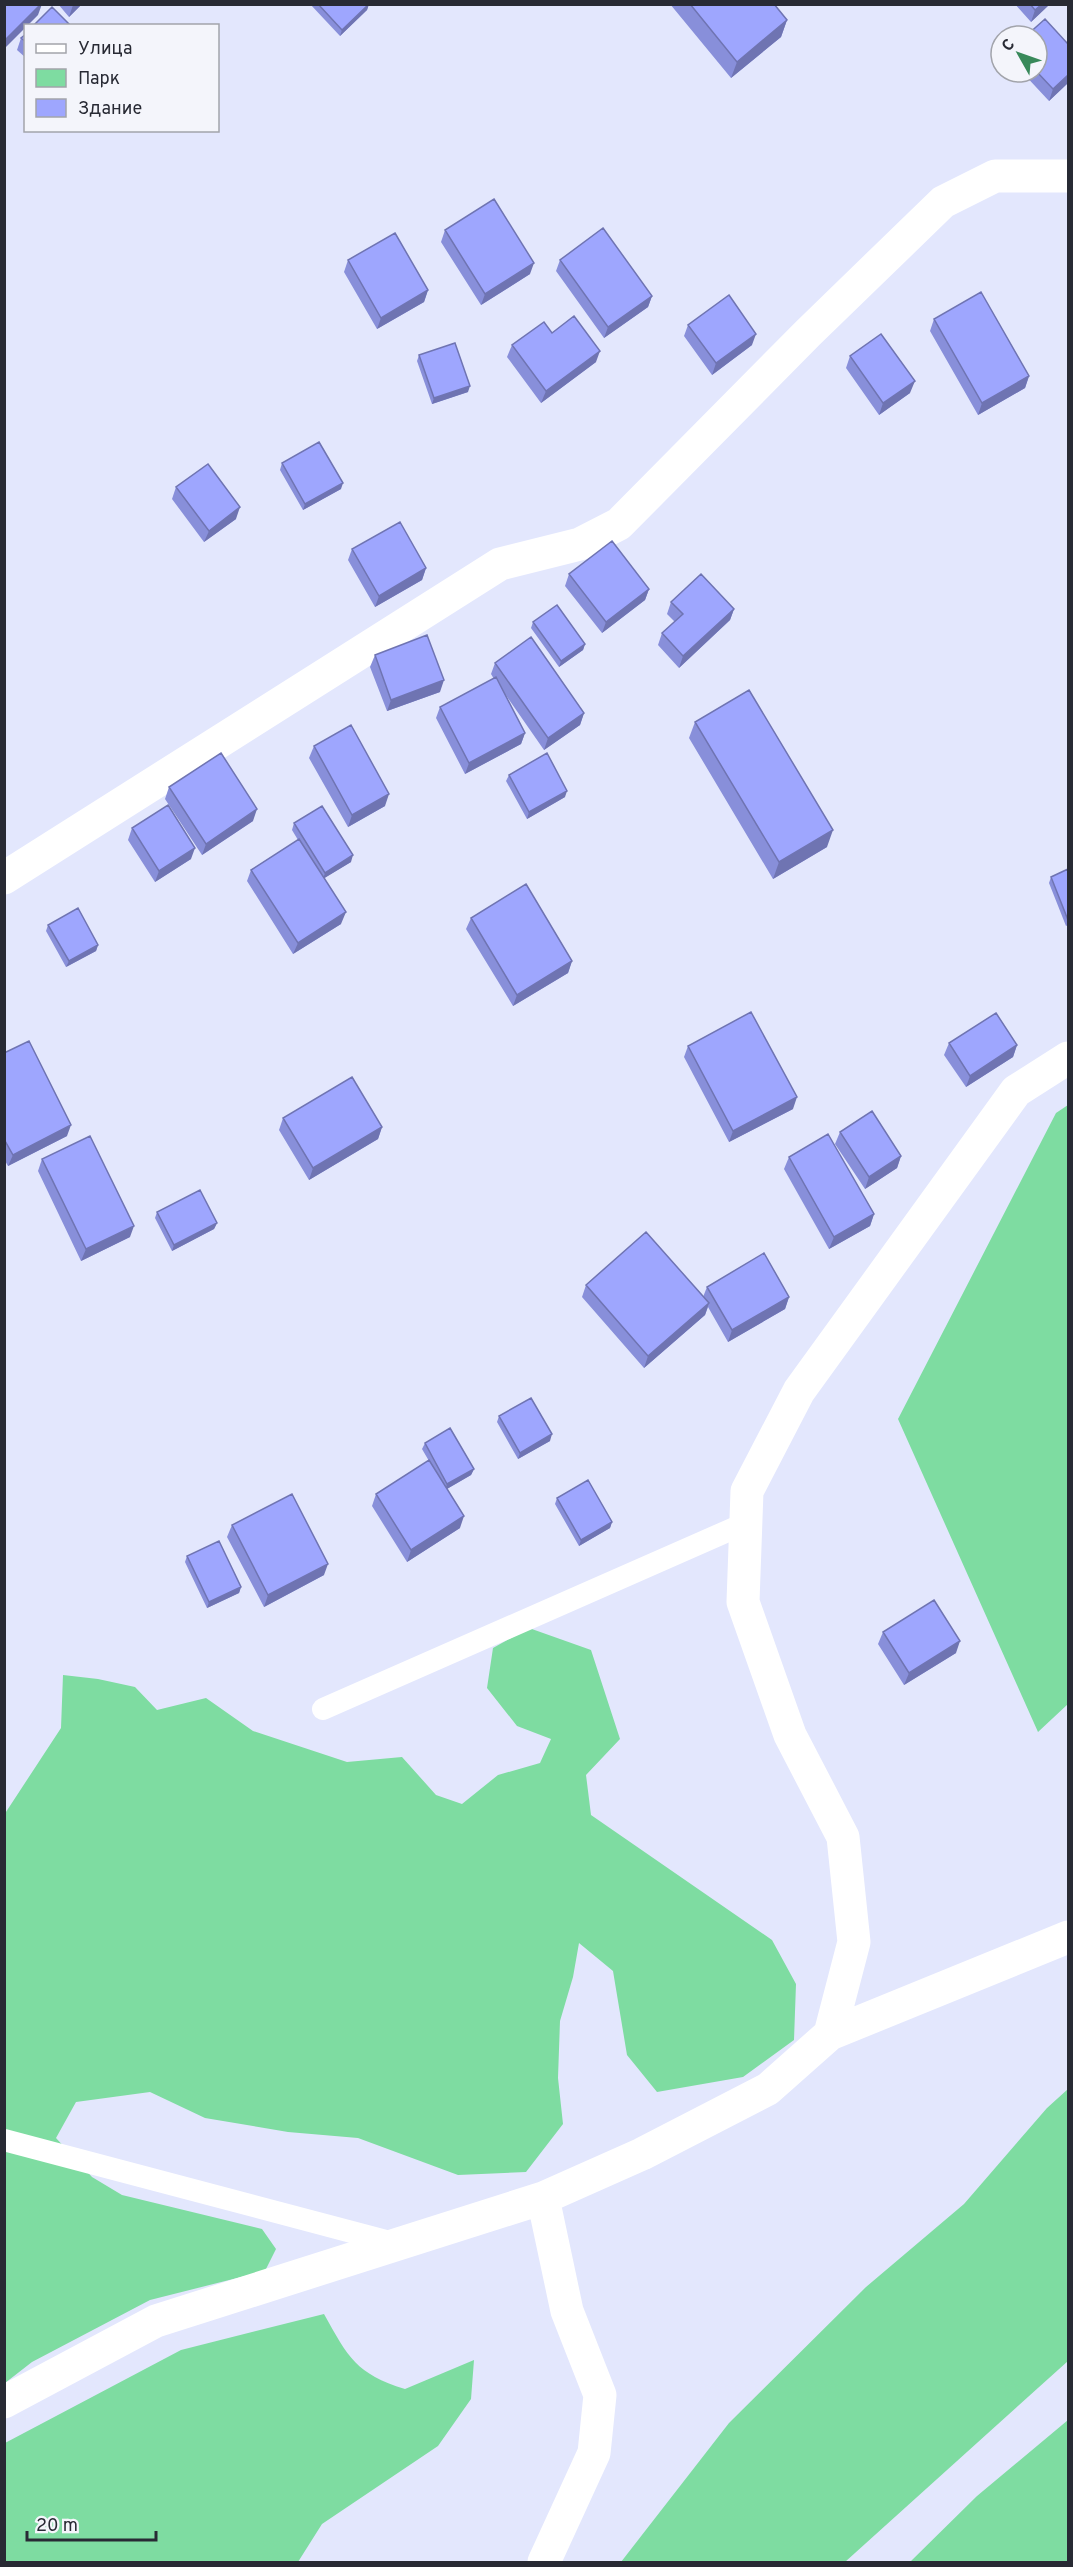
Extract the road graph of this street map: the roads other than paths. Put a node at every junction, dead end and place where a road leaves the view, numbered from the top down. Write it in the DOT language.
graph roads {
  1 [pos="1068,176"];
  2 [pos="4,878"];
  3 [pos="1068,1058"];
  4 [pos="746,1523"];
  5 [pos="323,1709"];
  6 [pos="1068,1937"];
  7 [pos="830,2034"];
  8 [pos="4,2140"];
  9 [pos="543,2198"];
  10 [pos="401,2245"];
  11 [pos="4,2402"];
  12 [pos="544,2562"];
  1 -- 2 [label="street"];
  3 -- 4 [label="street"];
  4 -- 5 [label="lane"];
  4 -- 7 [label="street"];
  6 -- 7 [label="street"];
  7 -- 9 [label="street"];
  8 -- 10 [label="lane"];
  9 -- 10 [label="street"];
  9 -- 12 [label="street"];
  10 -- 11 [label="street"];
}
